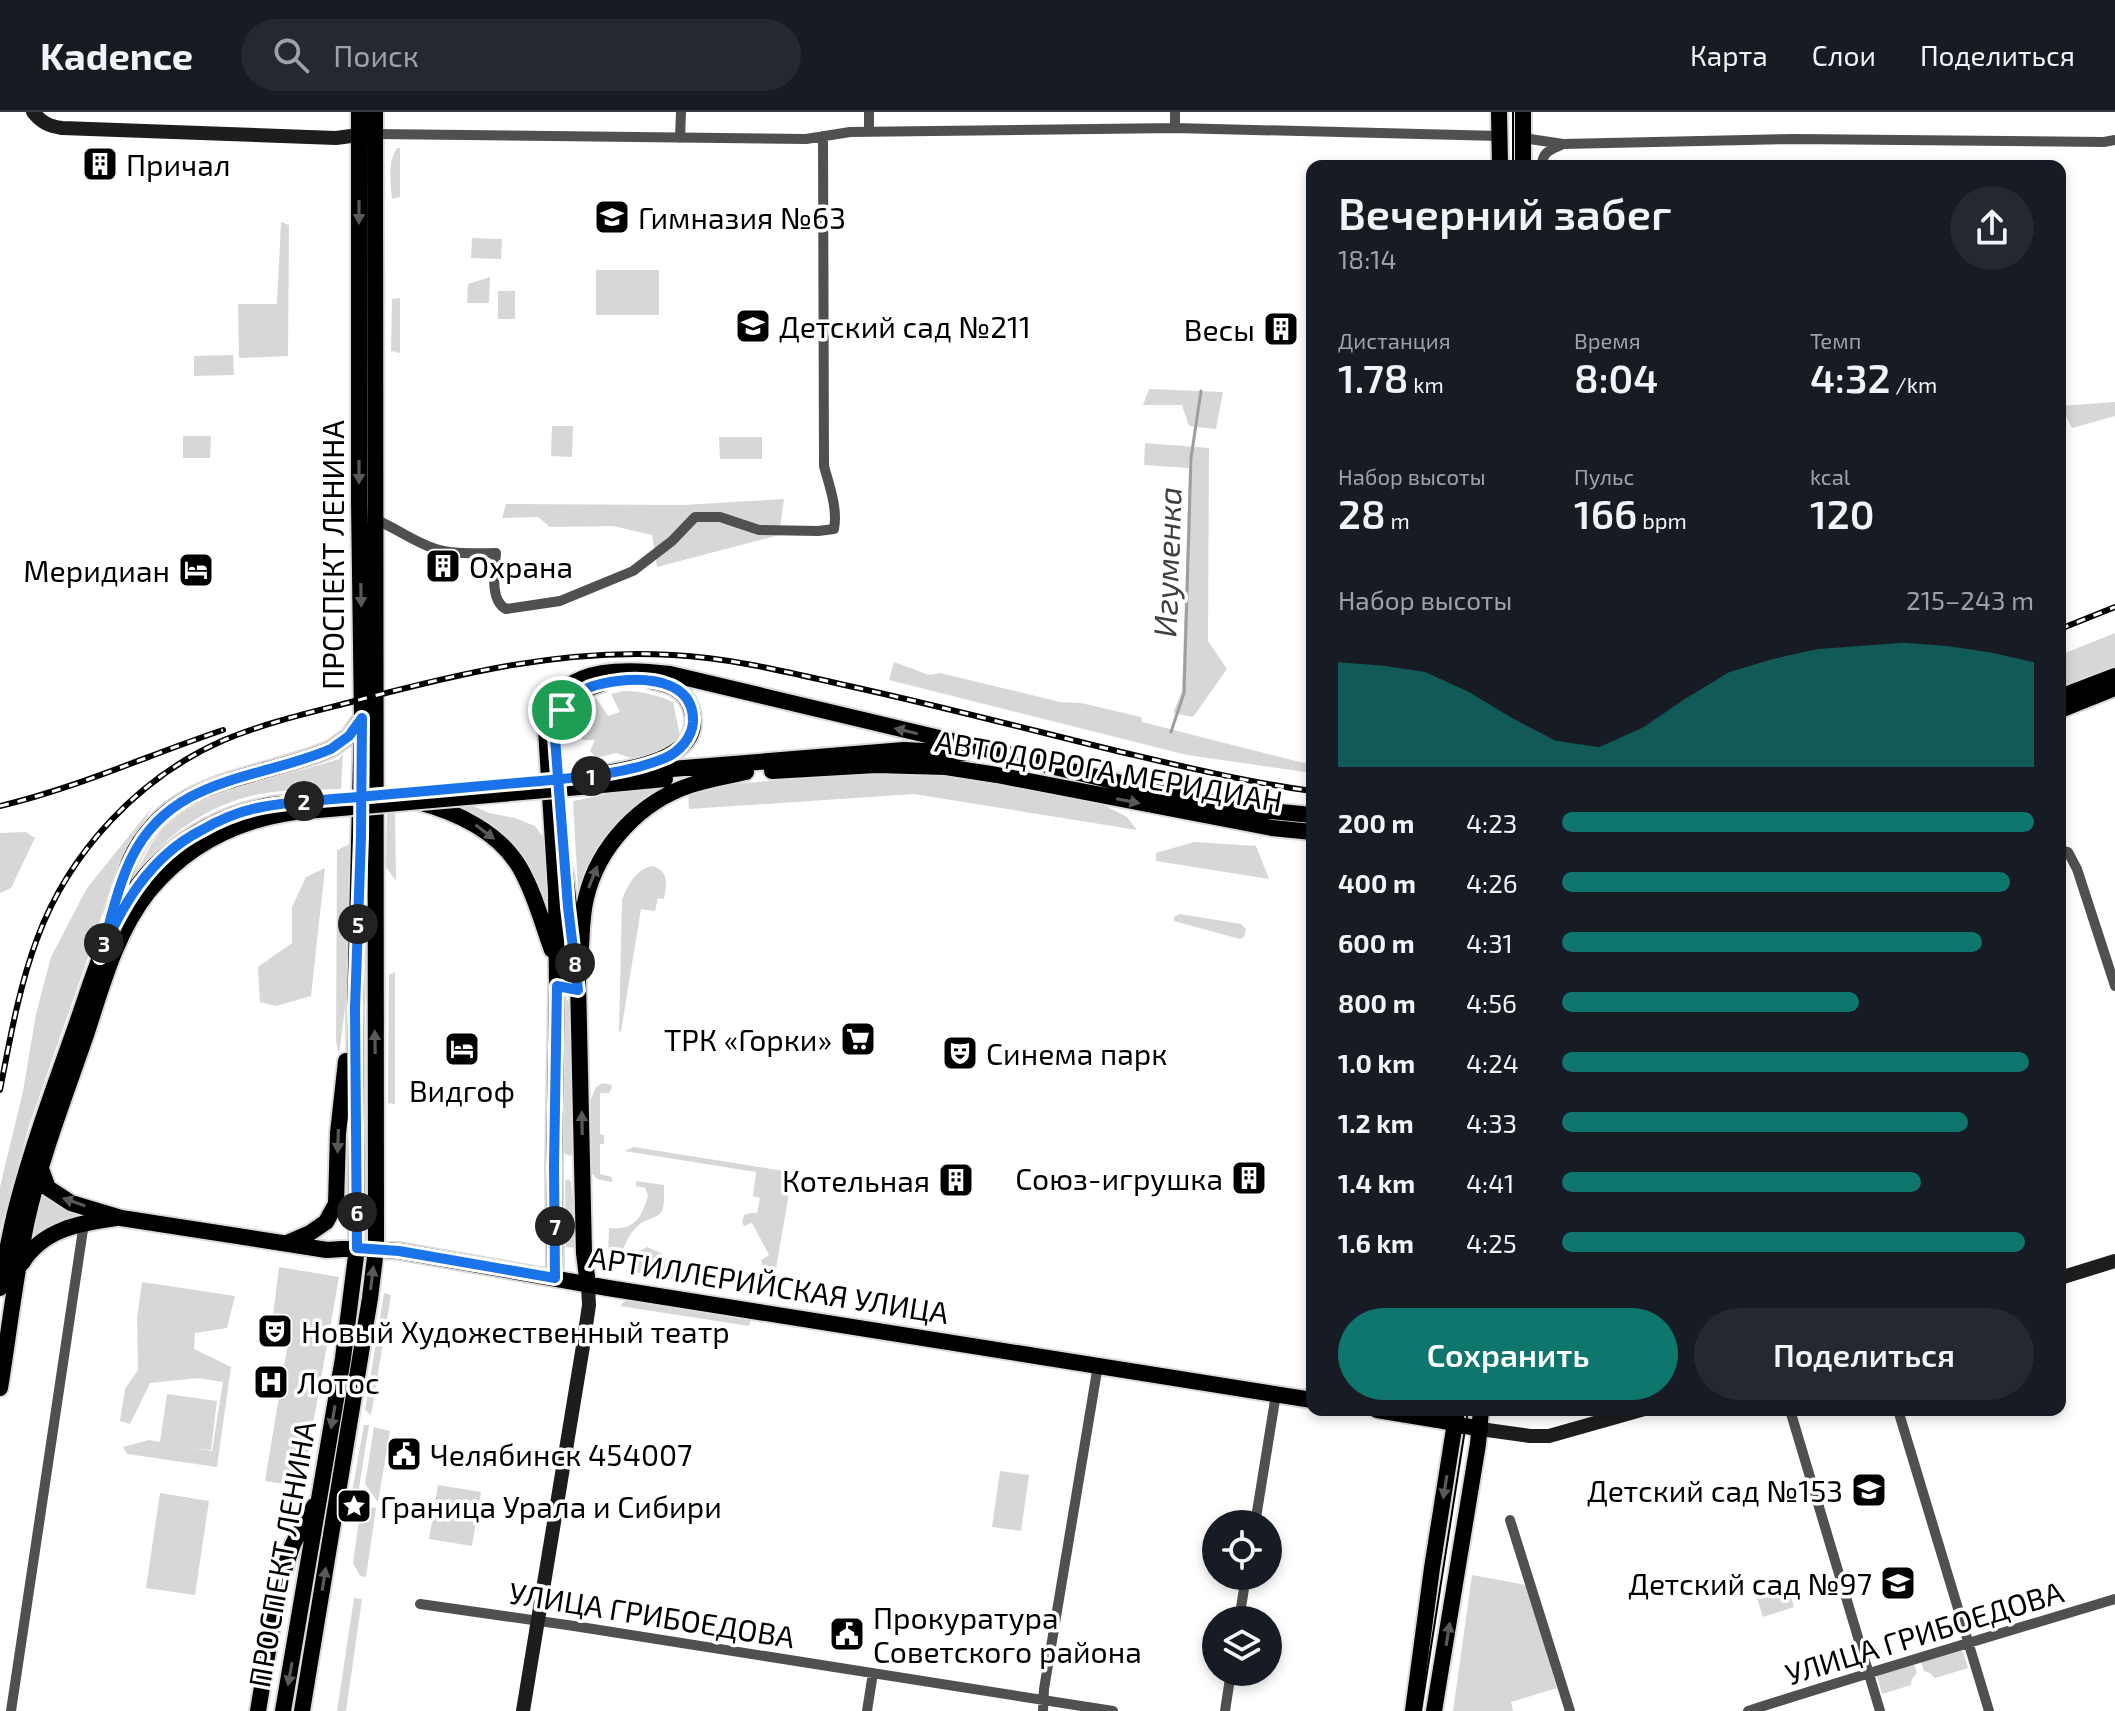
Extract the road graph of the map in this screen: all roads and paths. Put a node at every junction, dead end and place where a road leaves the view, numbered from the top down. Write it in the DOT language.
graph roads {
  1 [pos="359,112"];
  2 [pos="375,112"];
  3 [pos="681,112"];
  4 [pos="869,112"];
  5 [pos="1175,112"];
  6 [pos="1499,112"];
  7 [pos="1523,112"];
  8 [pos="36,116"];
  9 [pos="1175,128"];
  10 [pos="869,132"];
  11 [pos="367,134"];
  12 [pos="823,136"];
  13 [pos="1500,136"];
  14 [pos="680,138"];
  15 [pos="1523,138"];
  16 [pos="2115,140"];
  17 [pos="1563,144"];
  18 [pos="1500,160"];
  19 [pos="1523,160"];
  20 [pos="1543,160"];
  21 [pos="368,519"];
  22 [pos="2115,676"];
  23 [pos="2115,688"];
  24 [pos="2066,695"];
  25 [pos="2066,708"];
  26 [pos="362,718"];
  27 [pos="1036,761"];
  28 [pos="746,772"];
  29 [pos="590,781"];
  30 [pos="415,801"];
  31 [pos="294,807"];
  32 [pos="1306,814"];
  33 [pos="1306,831"];
  34 [pos="2066,852"];
  35 [pos="100,957"];
  36 [pos="557,962"];
  37 [pos="557,986"];
  38 [pos="578,986"];
  39 [pos="2115,986"];
  40 [pos="355,1008"];
  41 [pos="554,1167"];
  42 [pos="583,1167"];
  43 [pos="41,1169"];
  44 [pos="121,1218"];
  45 [pos="84,1223"];
  46 [pos="286,1243"];
  47 [pos="357,1248"];
  48 [pos="376,1249"];
  49 [pos="2115,1261"];
  50 [pos="19,1268"];
  51 [pos="2066,1276"];
  52 [pos="555,1278"];
  53 [pos="588,1285"];
  54 [pos="0,1288"];
  55 [pos="1098,1365"];
  56 [pos="0,1388"];
  57 [pos="1276,1394"];
  58 [pos="1306,1399"];
  59 [pos="1414,1416"];
  60 [pos="1481,1416"];
  61 [pos="1620,1416"];
  62 [pos="1792,1416"];
  63 [pos="1900,1416"];
  64 [pos="1456,1417"];
  65 [pos="1480,1429"];
  66 [pos="320,1494"];
  67 [pos="1257,1510"];
  68 [pos="1510,1520"];
  69 [pos="2115,1599"];
  70 [pos="420,1604"];
  71 [pos="538,1620"];
  72 [pos="1970,1644"];
  73 [pos="1870,1672"];
  74 [pos="873,1673"];
  75 [pos="1229,1686"];
  76 [pos="1044,1705"];
  77 [pos="11,1711"];
  78 [pos="258,1711"];
  79 [pos="283,1711"];
  80 [pos="302,1711"];
  81 [pos="523,1711"];
  82 [pos="867,1711"];
  83 [pos="1113,1711"];
  84 [pos="1225,1711"];
  85 [pos="1413,1711"];
  86 [pos="1434,1711"];
  87 [pos="1570,1711"];
  88 [pos="1748,1711"];
  89 [pos="1880,1711"];
  90 [pos="1989,1711"];
  1 -- 11 [label="main road, ПРОСПЕКТ ЛЕНИНА"];
  2 -- 11 [label="main road, ПРОСПЕКТ ЛЕНИНА"];
  3 -- 14 [label="street"];
  4 -- 10 [label="street"];
  5 -- 9 [label="street"];
  6 -- 13 [label="main road"];
  7 -- 15 [label="main road"];
  8 -- 11 [label="street"];
  9 -- 10 [label="street"];
  9 -- 13 [label="street"];
  10 -- 12 [label="street"];
  11 -- 14 [label="street"];
  11 -- 21 [label="main road, ПРОСПЕКТ ЛЕНИНА"];
  12 -- 14 [label="street"];
  12 -- 21 [label="street"];
  13 -- 15 [label="main road"];
  13 -- 18 [label="main road"];
  15 -- 17 [label="street"];
  15 -- 19 [label="main road"];
  16 -- 17 [label="street"];
  17 -- 20 [label="street"];
  21 -- 26 [label="main road, ПРОСПЕКТ ЛЕНИНА, one-way"];
  48 -- 21 [label="main road, ПРОСПЕКТ ЛЕНИНА, one-way"];
  22 -- 24 [label="main road"];
  23 -- 25 [label="main road"];
  26 -- 35 [label="main road"];
  26 -- 40 [label="main road, ПРОСПЕКТ ЛЕНИНА"];
  27 -- 29 [label="main road, АВТОДОРОГА МЕРИДИАН"];
  27 -- 32 [label="main road, АВТОДОРОГА МЕРИДИАН"];
  27 -- 36 [label="main road, one-way"];
  28 -- 29 [label="main road, АВТОДОРОГА МЕРИДИАН"];
  28 -- 33 [label="main road, АВТОДОРОГА МЕРИДИАН, one-way"];
  38 -- 28 [label="main road, one-way"];
  29 -- 30 [label="main road, АВТОДОРОГА МЕРИДИАН, bridge"];
  29 -- 31 [label="main road, АВТОДОРОГА МЕРИДИАН"];
  29 -- 38 [label="main road"];
  30 -- 31 [label="main road, АВТОДОРОГА МЕРИДИАН, bridge"];
  30 -- 36 [label="main road, one-way"];
  31 -- 35 [label="main road, АВТОДОРОГА МЕРИДИАН"];
  31 -- 43 [label="main road, АВТОДОРОГА МЕРИДИАН"];
  34 -- 39 [label="street"];
  35 -- 54 [label="main road, АВТОДОРОГА МЕРИДИАН"];
  36 -- 37 [label="main road"];
  37 -- 38 [label="main road"];
  37 -- 41 [label="main road"];
  42 -- 38 [label="main road, one-way"];
  40 -- 46 [label="main road, one-way"];
  40 -- 47 [label="main road, ПРОСПЕКТ ЛЕНИНА"];
  41 -- 42 [label="main road"];
  41 -- 52 [label="main road"];
  42 -- 53 [label="main road"];
  44 -- 43 [label="main road, АРТИЛЛЕРИЙСКАЯ УЛИЦА, one-way"];
  43 -- 50 [label="main road, АВТОДОРОГА МЕРИДИАН"];
  44 -- 45 [label="main road, АРТИЛЛЕРИЙСКАЯ УЛИЦА"];
  44 -- 46 [label="main road, АРТИЛЛЕРИЙСКАЯ УЛИЦА"];
  45 -- 50 [label="main road, АРТИЛЛЕРИЙСКАЯ УЛИЦА"];
  45 -- 77 [label="street"];
  46 -- 47 [label="main road, АРТИЛЛЕРИЙСКАЯ УЛИЦА"];
  47 -- 48 [label="main road, АРТИЛЛЕРИЙСКАЯ УЛИЦА"];
  47 -- 66 [label="main road, ПРОСПЕКТ ЛЕНИНА, one-way"];
  48 -- 52 [label="main road, АРТИЛЛЕРИЙСКАЯ УЛИЦА"];
  80 -- 48 [label="main road, ПРОСПЕКТ ЛЕНИНА, one-way"];
  49 -- 51 [label="street"];
  50 -- 56 [label="main road, АВТОДОРОГА МЕРИДИАН"];
  52 -- 53 [label="main road, АРТИЛЛЕРИЙСКАЯ УЛИЦА"];
  53 -- 55 [label="main road, АРТИЛЛЕРИЙСКАЯ УЛИЦА"];
  53 -- 71 [label="street"];
  55 -- 57 [label="main road, АРТИЛЛЕРИЙСКАЯ УЛИЦА"];
  55 -- 76 [label="street"];
  57 -- 58 [label="main road, АРТИЛЛЕРИЙСКАЯ УЛИЦА"];
  57 -- 67 [label="street"];
  59 -- 64 [label="main road"];
  60 -- 65 [label="main road"];
  61 -- 65 [label="street"];
  62 -- 73 [label="street"];
  63 -- 72 [label="street"];
  64 -- 65 [label="main road"];
  64 -- 85 [label="main road, one-way"];
  86 -- 65 [label="main road, one-way"];
  66 -- 78 [label="main road"];
  66 -- 79 [label="main road, ПРОСПЕКТ ЛЕНИНА, one-way"];
  68 -- 87 [label="street"];
  69 -- 72 [label="street, УЛИЦА ГРИБОЕДОВА"];
  70 -- 71 [label="street, УЛИЦА ГРИБОЕДОВА"];
  71 -- 74 [label="street, УЛИЦА ГРИБОЕДОВА"];
  71 -- 81 [label="street"];
  72 -- 73 [label="street, УЛИЦА ГРИБОЕДОВА"];
  72 -- 90 [label="street"];
  73 -- 88 [label="street, УЛИЦА ГРИБОЕДОВА"];
  73 -- 89 [label="street"];
  74 -- 76 [label="street, УЛИЦА ГРИБОЕДОВА"];
  74 -- 82 [label="street"];
  75 -- 84 [label="street"];
  76 -- 83 [label="street, УЛИЦА ГРИБОЕДОВА"];
}
